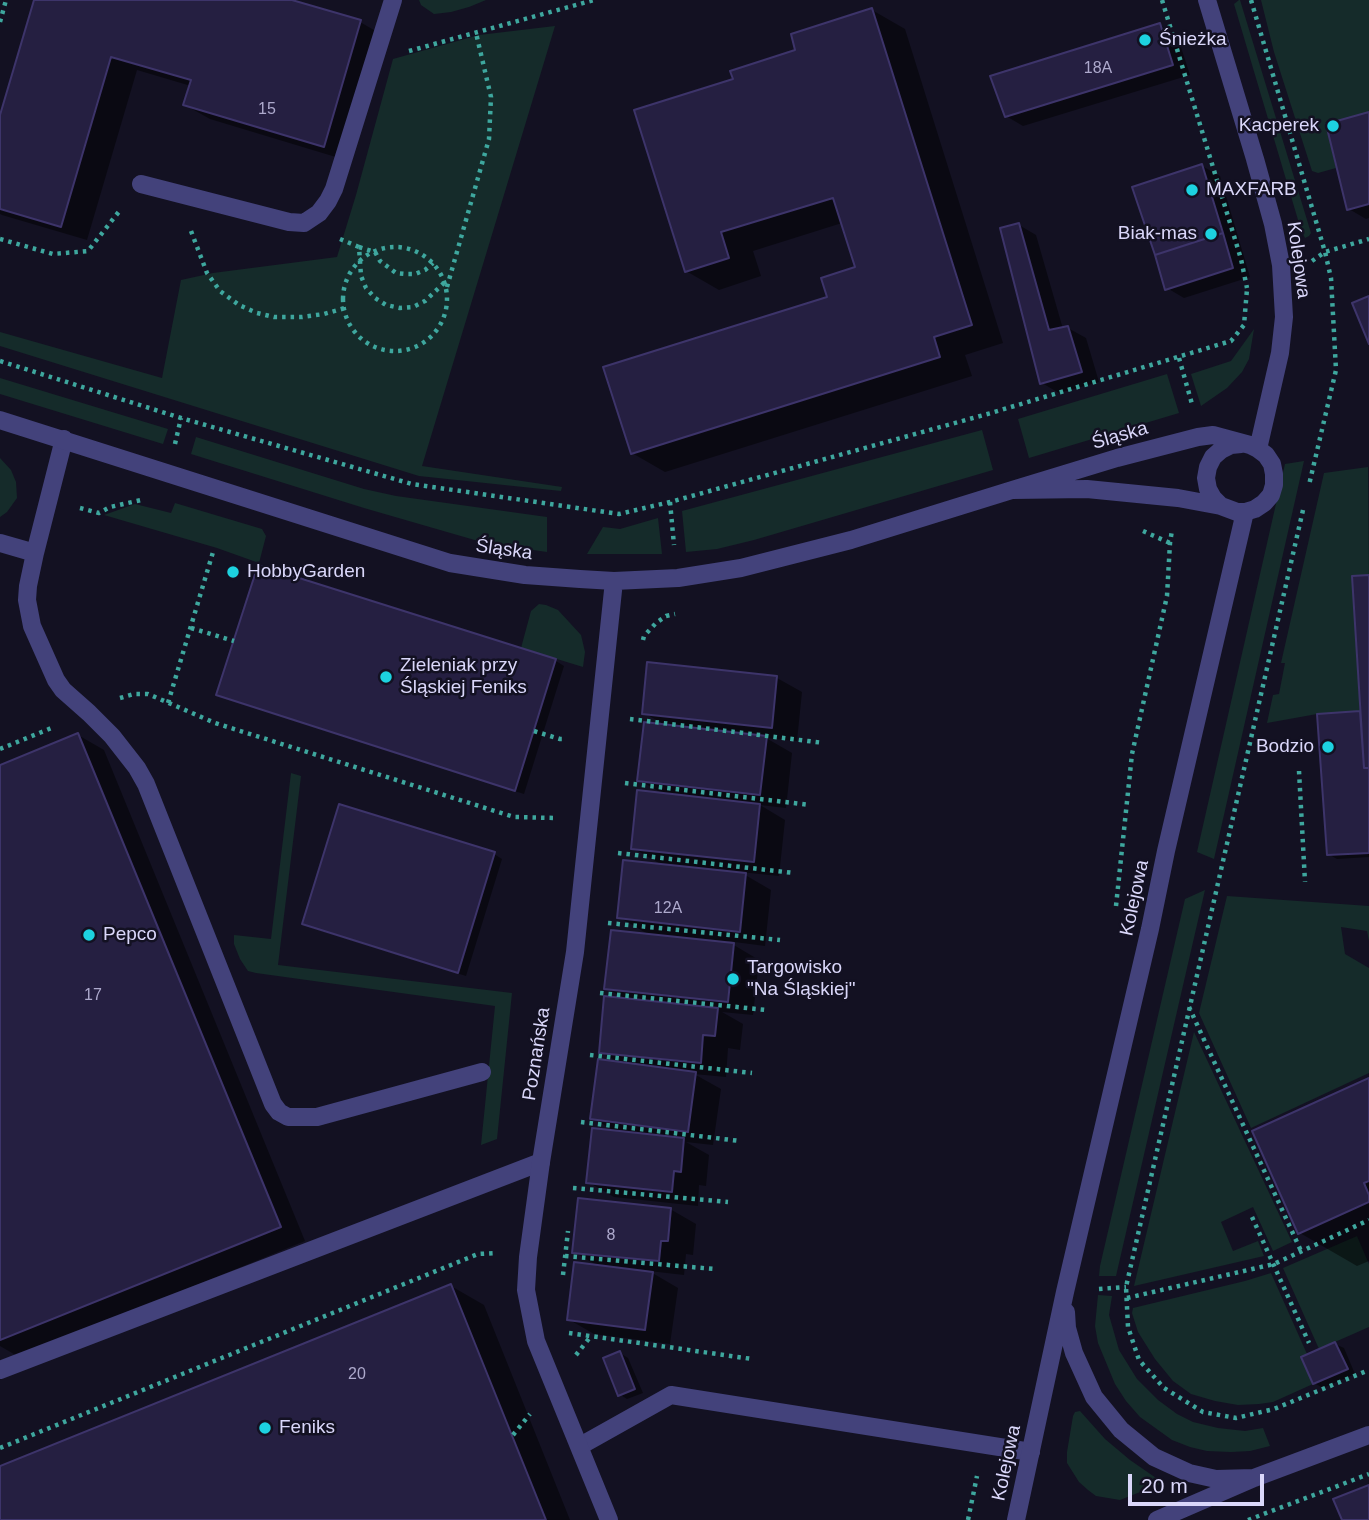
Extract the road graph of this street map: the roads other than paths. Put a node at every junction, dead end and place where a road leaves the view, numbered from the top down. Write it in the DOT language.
graph roads {
  1 [pos="393,0"];
  2 [pos="1207,0"];
  3 [pos="141,184"];
  4 [pos="0,420"];
  5 [pos="64,439"];
  6 [pos="1250,446"];
  7 [pos="1012,490"];
  8 [pos="1221,506"];
  9 [pos="1245,512"];
  10 [pos="0,543"];
  11 [pos="35,553"];
  12 [pos="614,581"];
  13 [pos="482,1072"];
  14 [pos="541,1162"];
  15 [pos="1065,1292"];
  16 [pos="0,1370"];
  17 [pos="1369,1435"];
  18 [pos="580,1446"];
  19 [pos="1031,1451"];
  20 [pos="1254,1478"];
  21 [pos="610,1520"];
  22 [pos="1016,1520"];
  23 [pos="1157,1520"];
  1 -- 3 [label="street"];
  2 -- 6 [label="street, Kolejowa"];
  4 -- 5 [label="street, Śląska"];
  5 -- 11 [label="street"];
  5 -- 12 [label="street, Śląska"];
  6 -- 7 [label="street, Śląska"];
  6 -- 8 [label="street"];
  6 -- 9 [label="street"];
  7 -- 8 [label="street, Śląska"];
  7 -- 12 [label="street, Śląska"];
  8 -- 9 [label="street"];
  9 -- 15 [label="street, Kolejowa"];
  10 -- 11 [label="street"];
  11 -- 13 [label="street"];
  12 -- 14 [label="street, Poznańska"];
  14 -- 16 [label="street"];
  14 -- 18 [label="street, Poznańska"];
  15 -- 19 [label="street, Kolejowa"];
  15 -- 20 [label="street, Kolejowa"];
  17 -- 20 [label="street"];
  18 -- 19 [label="street"];
  18 -- 21 [label="street, Poznańska"];
  19 -- 22 [label="street, Kolejowa"];
  20 -- 23 [label="street"];
}
